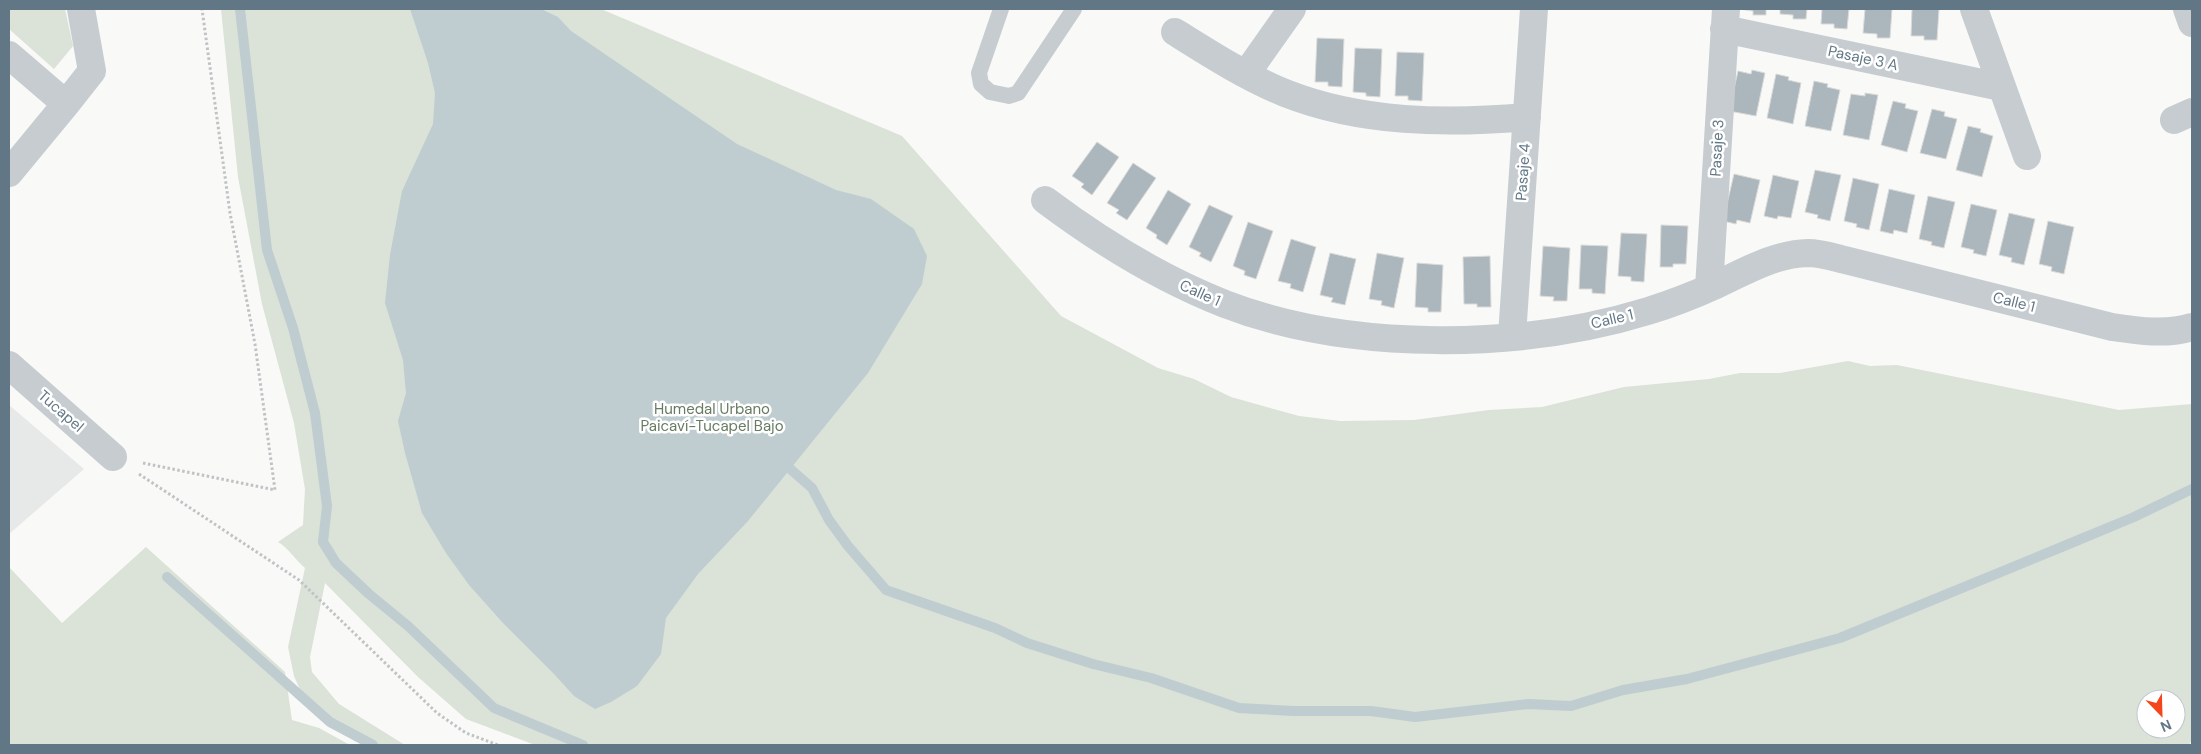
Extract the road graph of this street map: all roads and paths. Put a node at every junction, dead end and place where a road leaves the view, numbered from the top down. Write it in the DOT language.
graph roads {
  1 [pos="80,9"];
  2 [pos="202,9"];
  3 [pos="1001,9"];
  4 [pos="1074,9"];
  5 [pos="1292,9"];
  6 [pos="1534,9"];
  7 [pos="1974,9"];
  8 [pos="2187,9"];
  9 [pos="1725,19"];
  10 [pos="2192,23"];
  11 [pos="1175,32"];
  12 [pos="9,55"];
  13 [pos="1246,74"];
  14 [pos="2001,87"];
  15 [pos="66,104"];
  16 [pos="1527,117"];
  17 [pos="2027,156"];
  18 [pos="9,173"];
  19 [pos="1044,200"];
  20 [pos="1709,288"];
  21 [pos="2192,327"];
  22 [pos="1512,336"];
  23 [pos="9,365"];
  24 [pos="113,456"];
  25 [pos="498,745"];
  1 -- 15 [label="street"];
  2 -- 24 [label="path"];
  3 -- 4 [label="lane"];
  5 -- 13 [label="street"];
  6 -- 16 [label="street, Pasaje 4"];
  7 -- 14 [label="street"];
  8 -- 10 [label="street"];
  9 -- 14 [label="street, Pasaje 3 A"];
  9 -- 20 [label="street, Pasaje 3"];
  11 -- 13 [label="street"];
  12 -- 15 [label="street"];
  13 -- 16 [label="street"];
  14 -- 17 [label="street"];
  15 -- 18 [label="street"];
  16 -- 22 [label="street, Pasaje 4"];
  19 -- 22 [label="street, Calle 1"];
  20 -- 21 [label="street, Calle 1"];
  20 -- 22 [label="street, Calle 1"];
  23 -- 24 [label="street, Tucapel"];
  24 -- 25 [label="path"];
}
